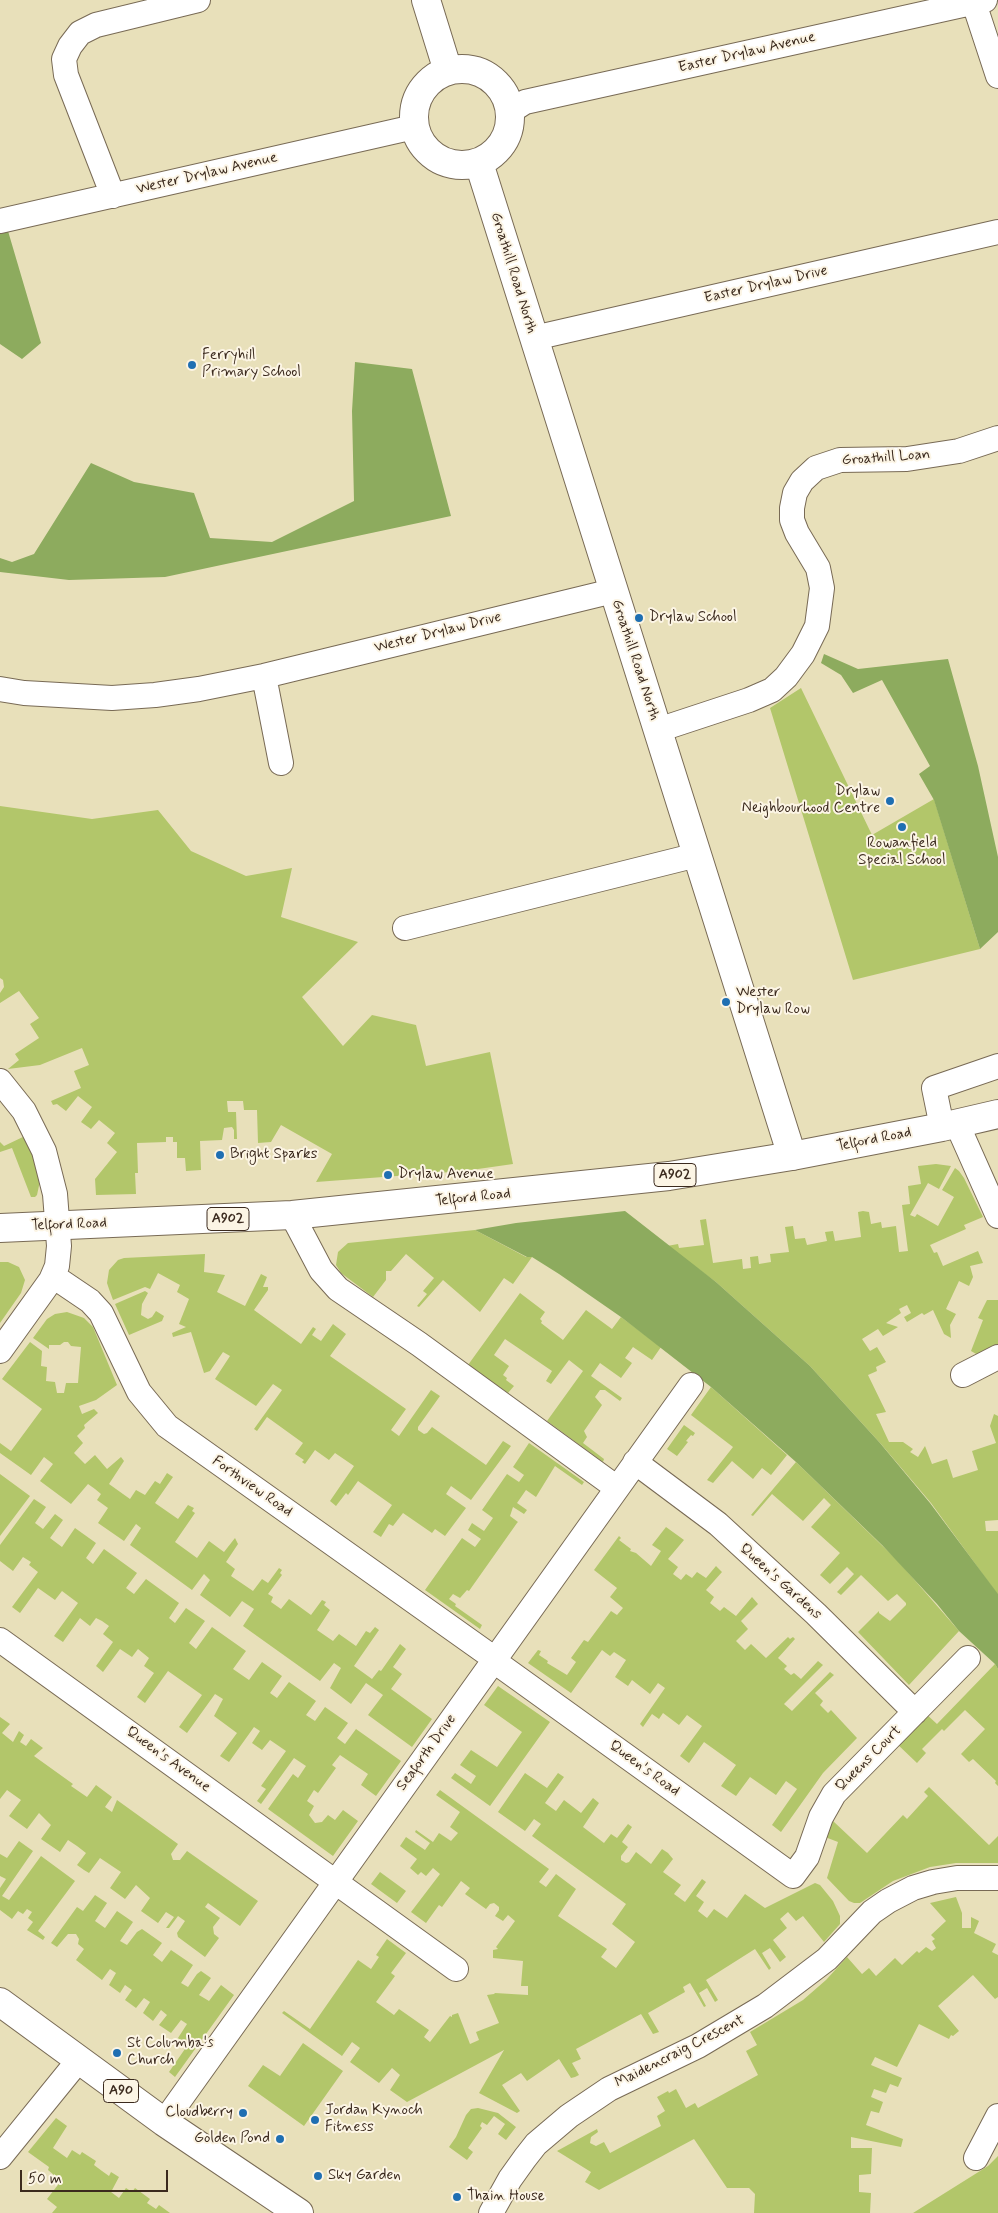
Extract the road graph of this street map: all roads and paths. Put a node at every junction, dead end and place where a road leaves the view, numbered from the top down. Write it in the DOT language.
graph roads {
  1 [pos="198,0"];
  2 [pos="426,0"];
  3 [pos="977,1"];
  4 [pos="448,71"];
  5 [pos="998,76"];
  6 [pos="511,111"];
  7 [pos="414,127"];
  8 [pos="479,163"];
  9 [pos="112,196"];
  10 [pos="0,221"];
  11 [pos="998,232"];
  12 [pos="534,338"];
  13 [pos="998,438"];
  14 [pos="613,591"];
  15 [pos="264,676"];
  16 [pos="0,689"];
  17 [pos="658,730"];
  18 [pos="281,762"];
  19 [pos="698,855"];
  20 [pos="405,928"];
  21 [pos="998,1066"];
  22 [pos="0,1081"];
  23 [pos="998,1114"];
  24 [pos="949,1126"];
  25 [pos="792,1156"];
  26 [pos="292,1215"];
  27 [pos="998,1216"];
  28 [pos="58,1226"];
  29 [pos="0,1228"];
  30 [pos="53,1276"];
  31 [pos="0,1351"];
  32 [pos="998,1357"];
  33 [pos="963,1375"];
  34 [pos="691,1385"];
  35 [pos="635,1462"];
  36 [pos="617,1488"];
  37 [pos="0,1640"];
  38 [pos="968,1658"];
  39 [pos="494,1660"];
  40 [pos="915,1712"];
  41 [pos="793,1876"];
  42 [pos="998,1878"];
  43 [pos="335,1881"];
  44 [pos="456,1969"];
  45 [pos="0,2002"];
  46 [pos="78,2061"];
  47 [pos="164,2122"];
  48 [pos="996,2126"];
  49 [pos="0,2157"];
  50 [pos="976,2158"];
  51 [pos="299,2213"];
  52 [pos="491,2213"];
  1 -- 9 [label="street"];
  2 -- 4 [label="street"];
  3 -- 5 [label="street"];
  3 -- 6 [label="street, Easter Drylaw Avenue"];
  4 -- 6 [label="street"];
  4 -- 7 [label="street"];
  6 -- 8 [label="street"];
  7 -- 8 [label="street"];
  7 -- 9 [label="street, Wester Drylaw Avenue"];
  8 -- 12 [label="street, Groathill Road North"];
  9 -- 10 [label="street, Wester Drylaw Avenue"];
  11 -- 12 [label="street, Easter Drylaw Drive"];
  12 -- 14 [label="street, Groathill Road North"];
  13 -- 17 [label="street, Groathill Loan"];
  14 -- 15 [label="street, Wester Drylaw Drive"];
  14 -- 17 [label="street, Groathill Road North"];
  15 -- 16 [label="street, Wester Drylaw Drive"];
  15 -- 18 [label="street"];
  17 -- 19 [label="street, Groathill Road North"];
  19 -- 20 [label="street"];
  19 -- 25 [label="street, Groathill Road North"];
  21 -- 24 [label="street"];
  22 -- 28 [label="street"];
  23 -- 24 [label="street, Telford Road / A902"];
  24 -- 25 [label="street, Telford Road / A902"];
  24 -- 27 [label="street"];
  25 -- 26 [label="street, Telford Road / A902"];
  26 -- 28 [label="street, Telford Road / A902"];
  26 -- 36 [label="street"];
  28 -- 29 [label="street, Telford Road / A902"];
  28 -- 30 [label="street"];
  30 -- 31 [label="street"];
  30 -- 39 [label="street, Forthview Road"];
  32 -- 33 [label="street"];
  34 -- 35 [label="street, Seaforth Drive"];
  35 -- 36 [label="street, Seaforth Drive"];
  35 -- 40 [label="street, Queen's Gardens"];
  36 -- 39 [label="street, Seaforth Drive"];
  37 -- 43 [label="street, Queen's Avenue"];
  38 -- 40 [label="street, Queens Court"];
  39 -- 41 [label="street, Queen's Road"];
  39 -- 43 [label="street, Seaforth Drive"];
  40 -- 41 [label="street, Queens Court"];
  42 -- 52 [label="street, Maidencraig Crescent"];
  43 -- 44 [label="street, Queen's Avenue"];
  43 -- 47 [label="street, Seaforth Drive"];
  45 -- 46 [label="street, A90"];
  46 -- 47 [label="street, A90"];
  46 -- 49 [label="street"];
  47 -- 51 [label="street, A90"];
  48 -- 50 [label="street"];
}
